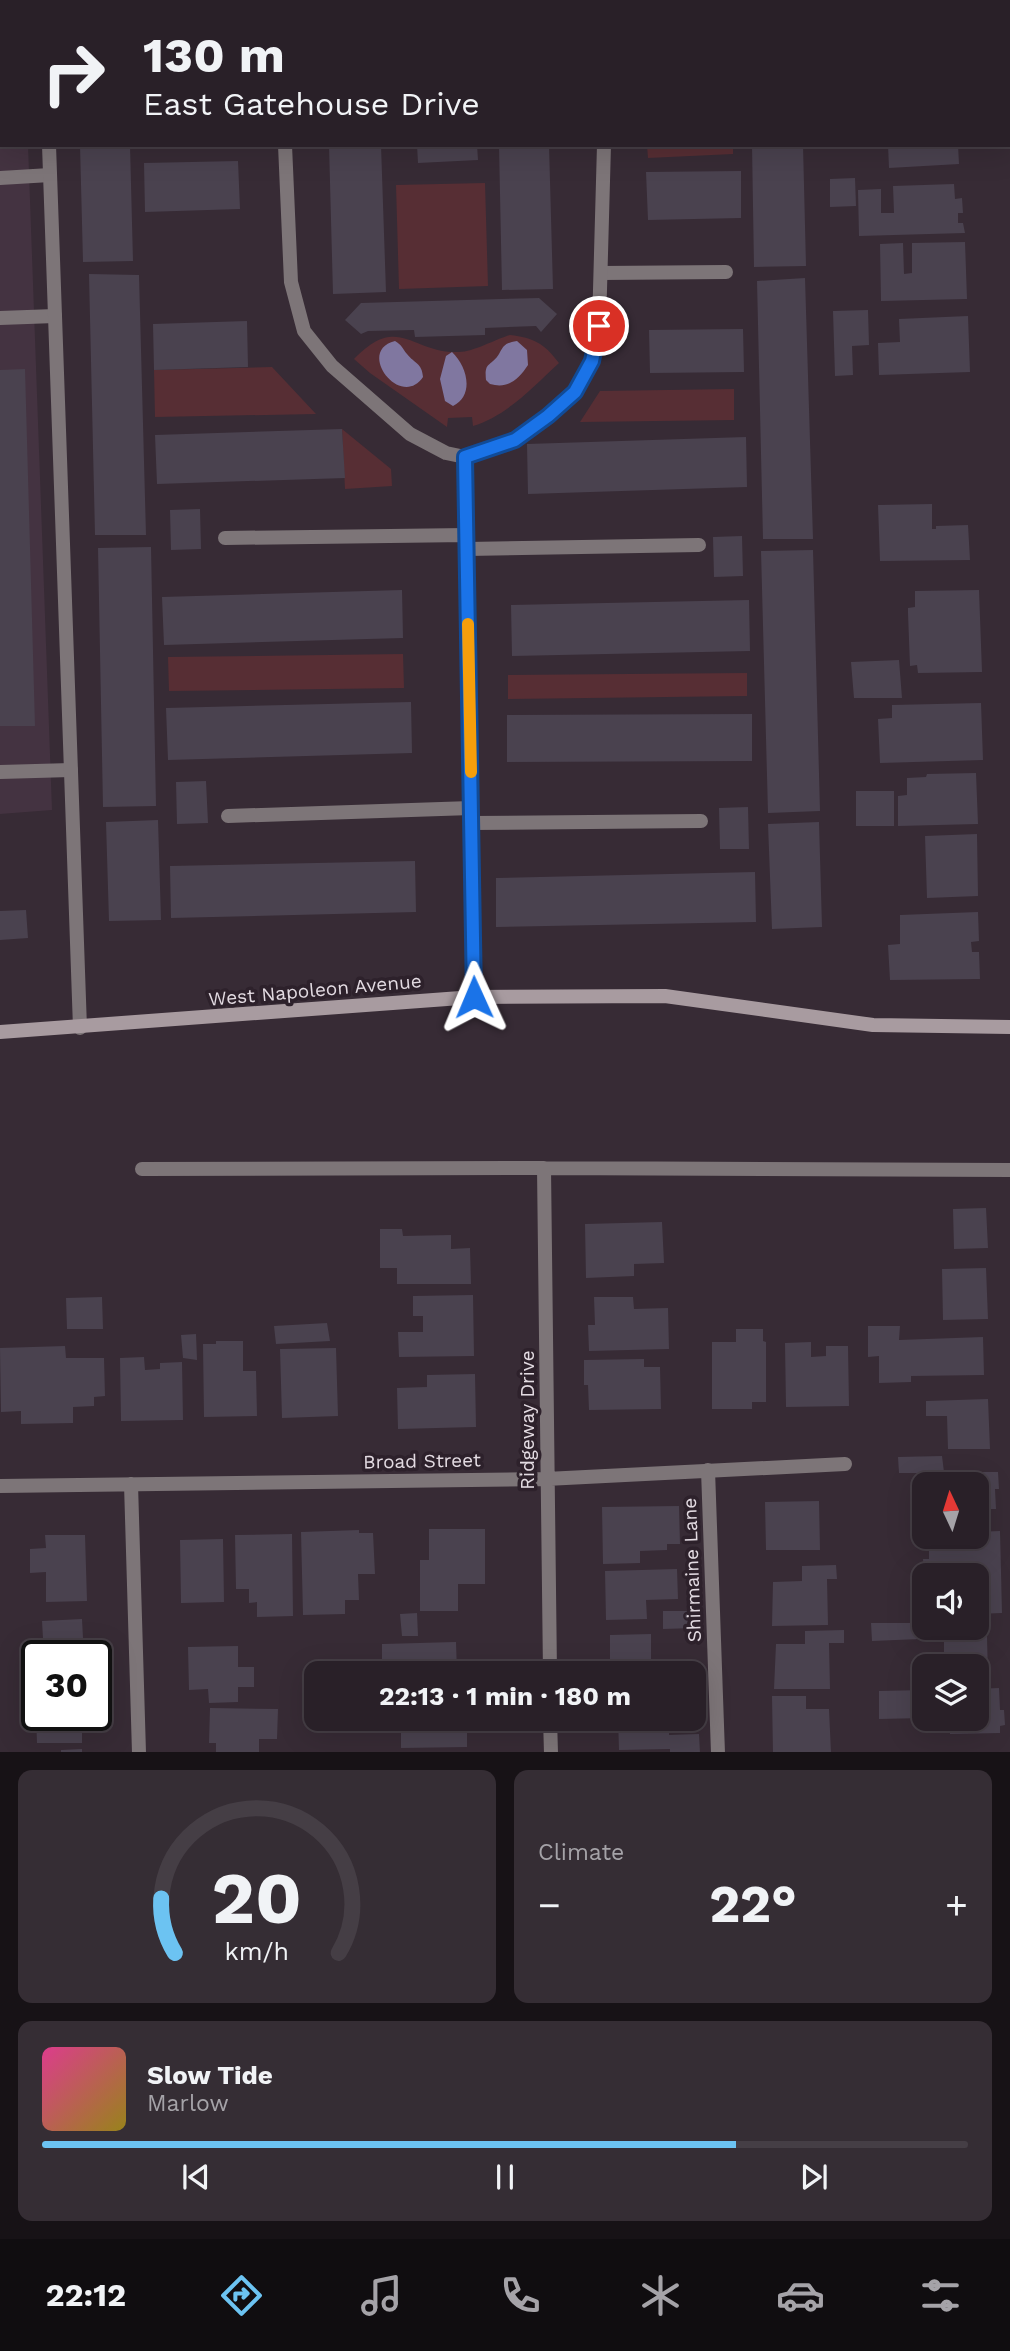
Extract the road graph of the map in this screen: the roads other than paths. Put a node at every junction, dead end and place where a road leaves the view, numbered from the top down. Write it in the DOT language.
graph roads {
  1 [pos="49,147"];
  2 [pos="285,147"];
  3 [pos="604,147"];
  4 [pos="50,175"];
  5 [pos="0,178"];
  6 [pos="726,272"];
  7 [pos="601,273"];
  8 [pos="55,316"];
  9 [pos="0,318"];
  10 [pos="465,457"];
  11 [pos="225,538"];
  12 [pos="467,542"];
  13 [pos="699,545"];
  14 [pos="71,770"];
  15 [pos="0,772"];
  16 [pos="471,808"];
  17 [pos="228,816"];
  18 [pos="701,821"];
  19 [pos="471,823"];
  20 [pos="474,997"];
  21 [pos="1010,1027"];
  22 [pos="80,1028"];
  23 [pos="0,1032"];
  24 [pos="544,1168"];
  25 [pos="142,1169"];
  26 [pos="1010,1170"];
  27 [pos="845,1464"];
  28 [pos="708,1470"];
  29 [pos="546,1479"];
  30 [pos="131,1484"];
  31 [pos="0,1486"];
  32 [pos="550,1661"];
  33 [pos="550,1731"];
  34 [pos="139,1752"];
  35 [pos="551,1752"];
  36 [pos="718,1752"];
  1 -- 4 [label="street"];
  2 -- 10 [label="street"];
  3 -- 7 [label="street"];
  4 -- 5 [label="street"];
  4 -- 8 [label="street"];
  6 -- 7 [label="street"];
  7 -- 10 [label="street"];
  8 -- 9 [label="street"];
  8 -- 14 [label="street"];
  10 -- 12 [label="street"];
  11 -- 12 [label="street"];
  12 -- 13 [label="street"];
  12 -- 16 [label="street"];
  14 -- 15 [label="street"];
  14 -- 22 [label="street"];
  16 -- 17 [label="street"];
  16 -- 19 [label="street"];
  18 -- 19 [label="street"];
  19 -- 20 [label="street"];
  20 -- 21 [label="street, West Napoleon Avenue"];
  20 -- 22 [label="street, West Napoleon Avenue"];
  22 -- 23 [label="street, West Napoleon Avenue"];
  24 -- 25 [label="street"];
  24 -- 26 [label="street"];
  24 -- 29 [label="street, Ridgeway Drive"];
  27 -- 28 [label="street, Broad Street"];
  28 -- 29 [label="street, Broad Street"];
  28 -- 36 [label="street, Shirmaine Lane"];
  29 -- 30 [label="street, Broad Street"];
  29 -- 32 [label="street, Ridgeway Drive"];
  30 -- 31 [label="street, Broad Street"];
  30 -- 34 [label="street"];
  33 -- 35 [label="street"];
}
